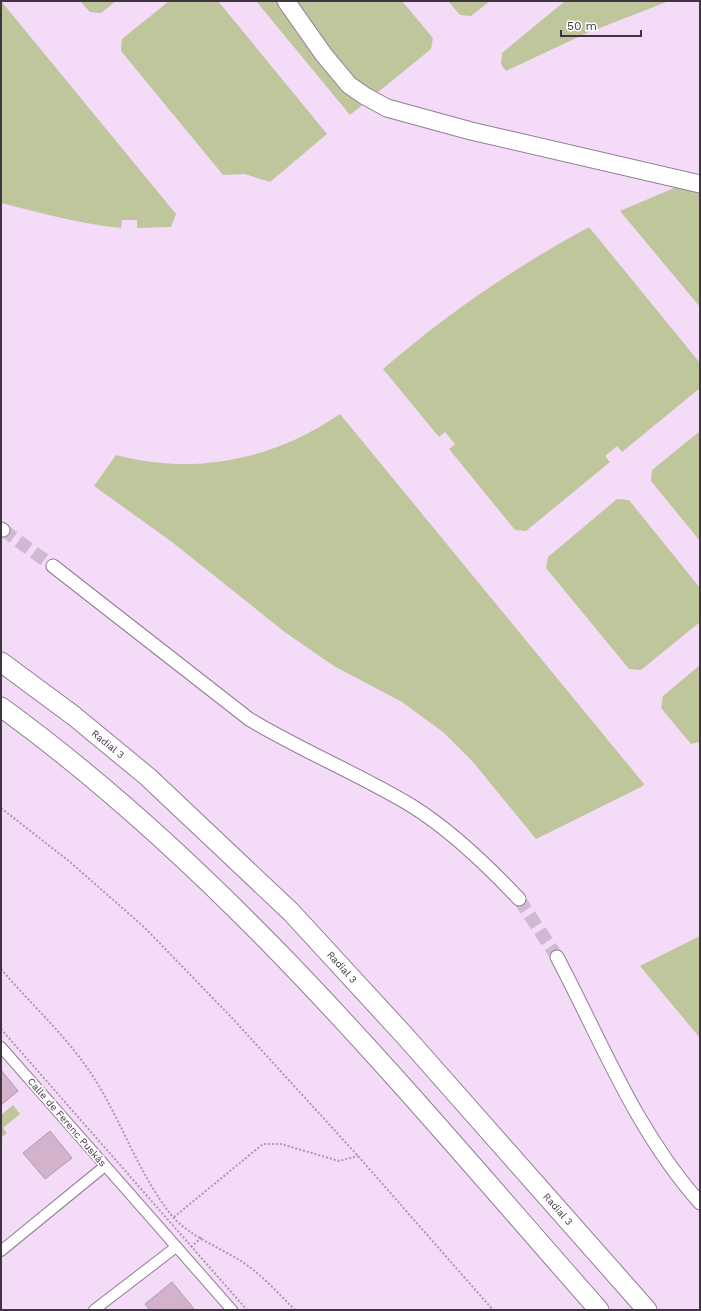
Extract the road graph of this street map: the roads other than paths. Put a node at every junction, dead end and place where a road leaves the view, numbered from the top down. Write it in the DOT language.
graph roads {
  1 [pos="286,1"];
  2 [pos="700,184"];
  3 [pos="53,566"];
  4 [pos="1,662"];
  5 [pos="1,707"];
  6 [pos="519,900"];
  7 [pos="557,957"];
  8 [pos="1,1046"];
  9 [pos="105,1166"];
  10 [pos="700,1203"];
  11 [pos="176,1247"];
  12 [pos="1,1251"];
  13 [pos="94,1310"];
  14 [pos="232,1310"];
  15 [pos="599,1310"];
  16 [pos="647,1310"];
  1 -- 2 [label="main road"];
  3 -- 6 [label="street"];
  4 -- 16 [label="highway, Radial 3"];
  5 -- 15 [label="highway"];
  7 -- 10 [label="street"];
  8 -- 9 [label="street, Calle de Ferenc Puskás"];
  9 -- 11 [label="street, Calle de Ferenc Puskás"];
  9 -- 12 [label="street"];
  11 -- 13 [label="street"];
  11 -- 14 [label="street, Calle de Ferenc Puskás"];
}
